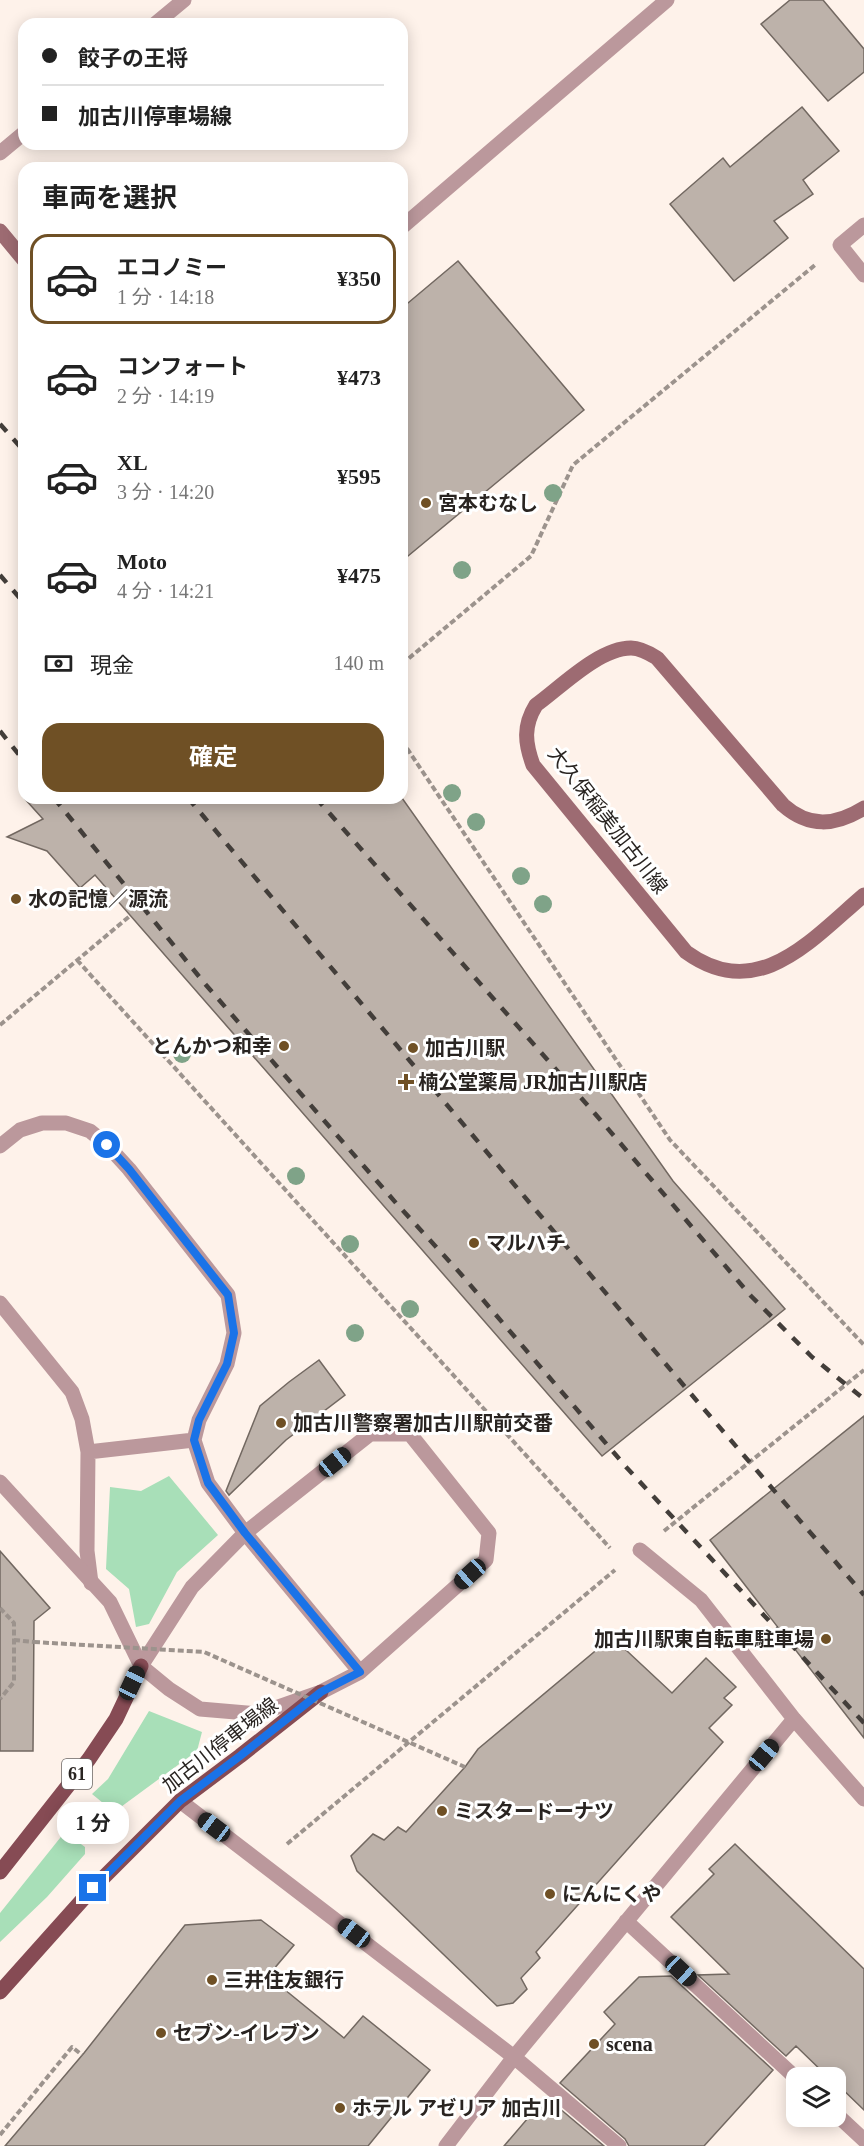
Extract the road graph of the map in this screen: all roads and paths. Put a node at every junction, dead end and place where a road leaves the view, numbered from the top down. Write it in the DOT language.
graph roads {
  1 [pos="184,0"];
  2 [pos="667,0"];
  3 [pos="162,18"];
  4 [pos="18,138"];
  5 [pos="0,153"];
  6 [pos="408,222"];
  7 [pos="864,225"];
  8 [pos="0,231"];
  9 [pos="18,253"];
  10 [pos="816,265"];
  11 [pos="864,275"];
  12 [pos="408,659"];
  13 [pos="408,750"];
  14 [pos="864,808"];
  15 [pos="864,895"];
  16 [pos="131,915"];
  17 [pos="0,1025"];
  18 [pos="0,1146"];
  19 [pos="0,1303"];
  20 [pos="864,1345"];
  21 [pos="864,1370"];
  22 [pos="194,1440"];
  23 [pos="88,1452"];
  24 [pos="0,1482"];
  25 [pos="245,1533"];
  26 [pos="640,1550"];
  27 [pos="91,1583"];
  28 [pos="0,1608"];
  29 [pos="14,1640"];
  30 [pos="141,1666"];
  31 [pos="360,1672"];
  32 [pos="321,1692"];
  33 [pos="0,1699"];
  34 [pos="794,1719"];
  35 [pos="465,1767"];
  36 [pos="864,1799"];
  37 [pos="180,1801"];
  38 [pos="0,1872"];
  39 [pos="626,1921"];
  40 [pos="0,1992"];
  41 [pos="82,2055"];
  42 [pos="514,2056"];
  43 [pos="786,2069"];
  44 [pos="846,2123"];
  45 [pos="0,2135"];
  46 [pos="864,2140"];
  47 [pos="446,2146"];
  48 [pos="619,2146"];
  1 -- 3 [label="street"];
  2 -- 6 [label="street"];
  4 -- 5 [label="street"];
  7 -- 11 [label="street"];
  8 -- 9 [label="main road"];
  10 -- 12 [label="path"];
  13 -- 20 [label="path"];
  14 -- 15 [label="main road, 大久保稲美加古川線"];
  16 -- 17 [label="path"];
  18 -- 22 [label="street"];
  19 -- 23 [label="street"];
  21 -- 26 [label="path"];
  22 -- 23 [label="street"];
  22 -- 25 [label="street"];
  23 -- 27 [label="street"];
  24 -- 27 [label="street"];
  25 -- 30 [label="street"];
  25 -- 31 [label="street"];
  25 -- 31 [label="street"];
  26 -- 34 [label="street"];
  27 -- 30 [label="street"];
  28 -- 29 [label="path"];
  29 -- 33 [label="path"];
  29 -- 35 [label="path, bridge"];
  30 -- 32 [label="street"];
  30 -- 38 [label="main road, 61"];
  31 -- 32 [label="street"];
  32 -- 37 [label="main road, 加古川停車場線"];
  34 -- 36 [label="street"];
  34 -- 39 [label="street"];
  37 -- 40 [label="main road, 加古川停車場線"];
  37 -- 42 [label="street"];
  39 -- 42 [label="street"];
  39 -- 43 [label="street"];
  41 -- 45 [label="path"];
  42 -- 47 [label="street"];
  42 -- 48 [label="street"];
  44 -- 46 [label="street"];
}
